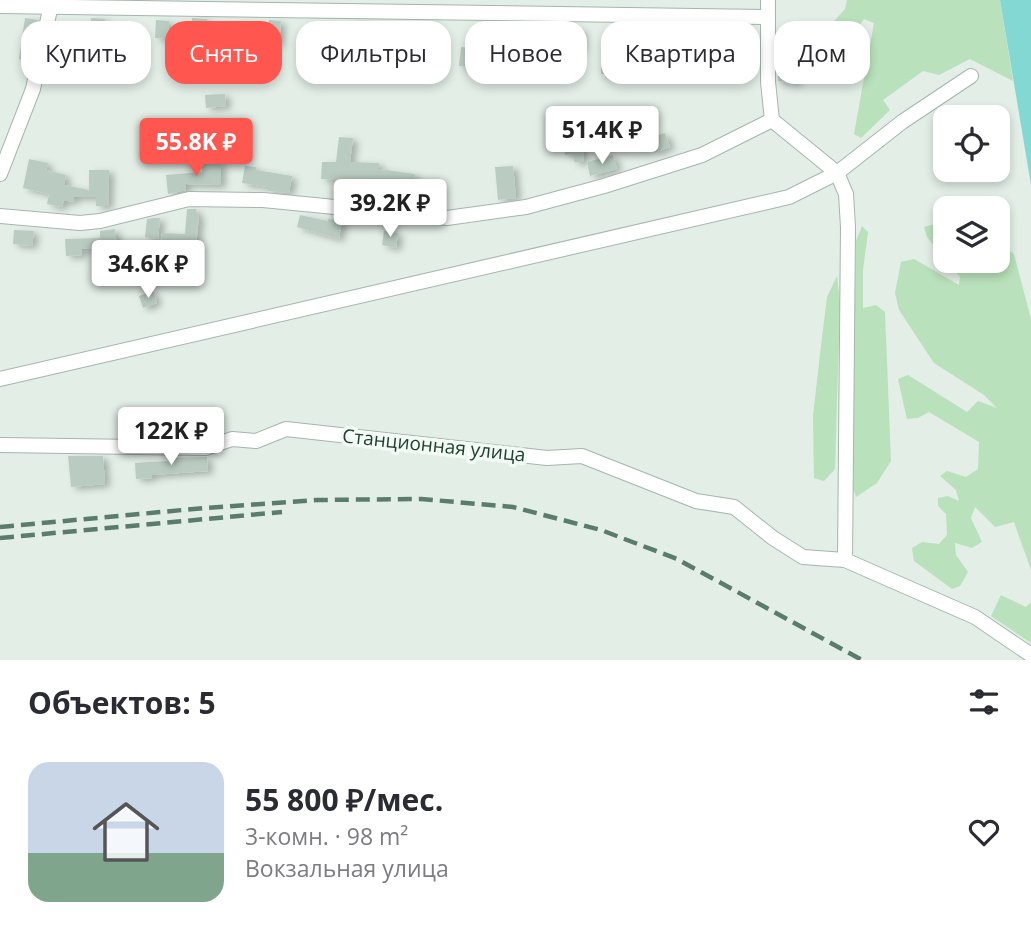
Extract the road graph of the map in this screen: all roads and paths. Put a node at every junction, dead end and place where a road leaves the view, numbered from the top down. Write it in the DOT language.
graph roads {
  1 [pos="768,0"];
  2 [pos="52,3"];
  3 [pos="0,6"];
  4 [pos="766,17"];
  5 [pos="971,76"];
  6 [pos="772,120"];
  7 [pos="837,173"];
  8 [pos="0,174"];
  9 [pos="0,216"];
  10 [pos="0,379"];
  11 [pos="0,444"];
  12 [pos="845,560"];
  13 [pos="1031,655"];
  1 -- 4 [label="street"];
  2 -- 3 [label="street"];
  2 -- 4 [label="street"];
  2 -- 8 [label="street"];
  4 -- 6 [label="street"];
  5 -- 7 [label="street"];
  6 -- 7 [label="street"];
  6 -- 9 [label="street"];
  7 -- 10 [label="street"];
  7 -- 12 [label="street"];
  11 -- 12 [label="street, Станционная улица"];
  12 -- 13 [label="street, Станционная улица"];
}
